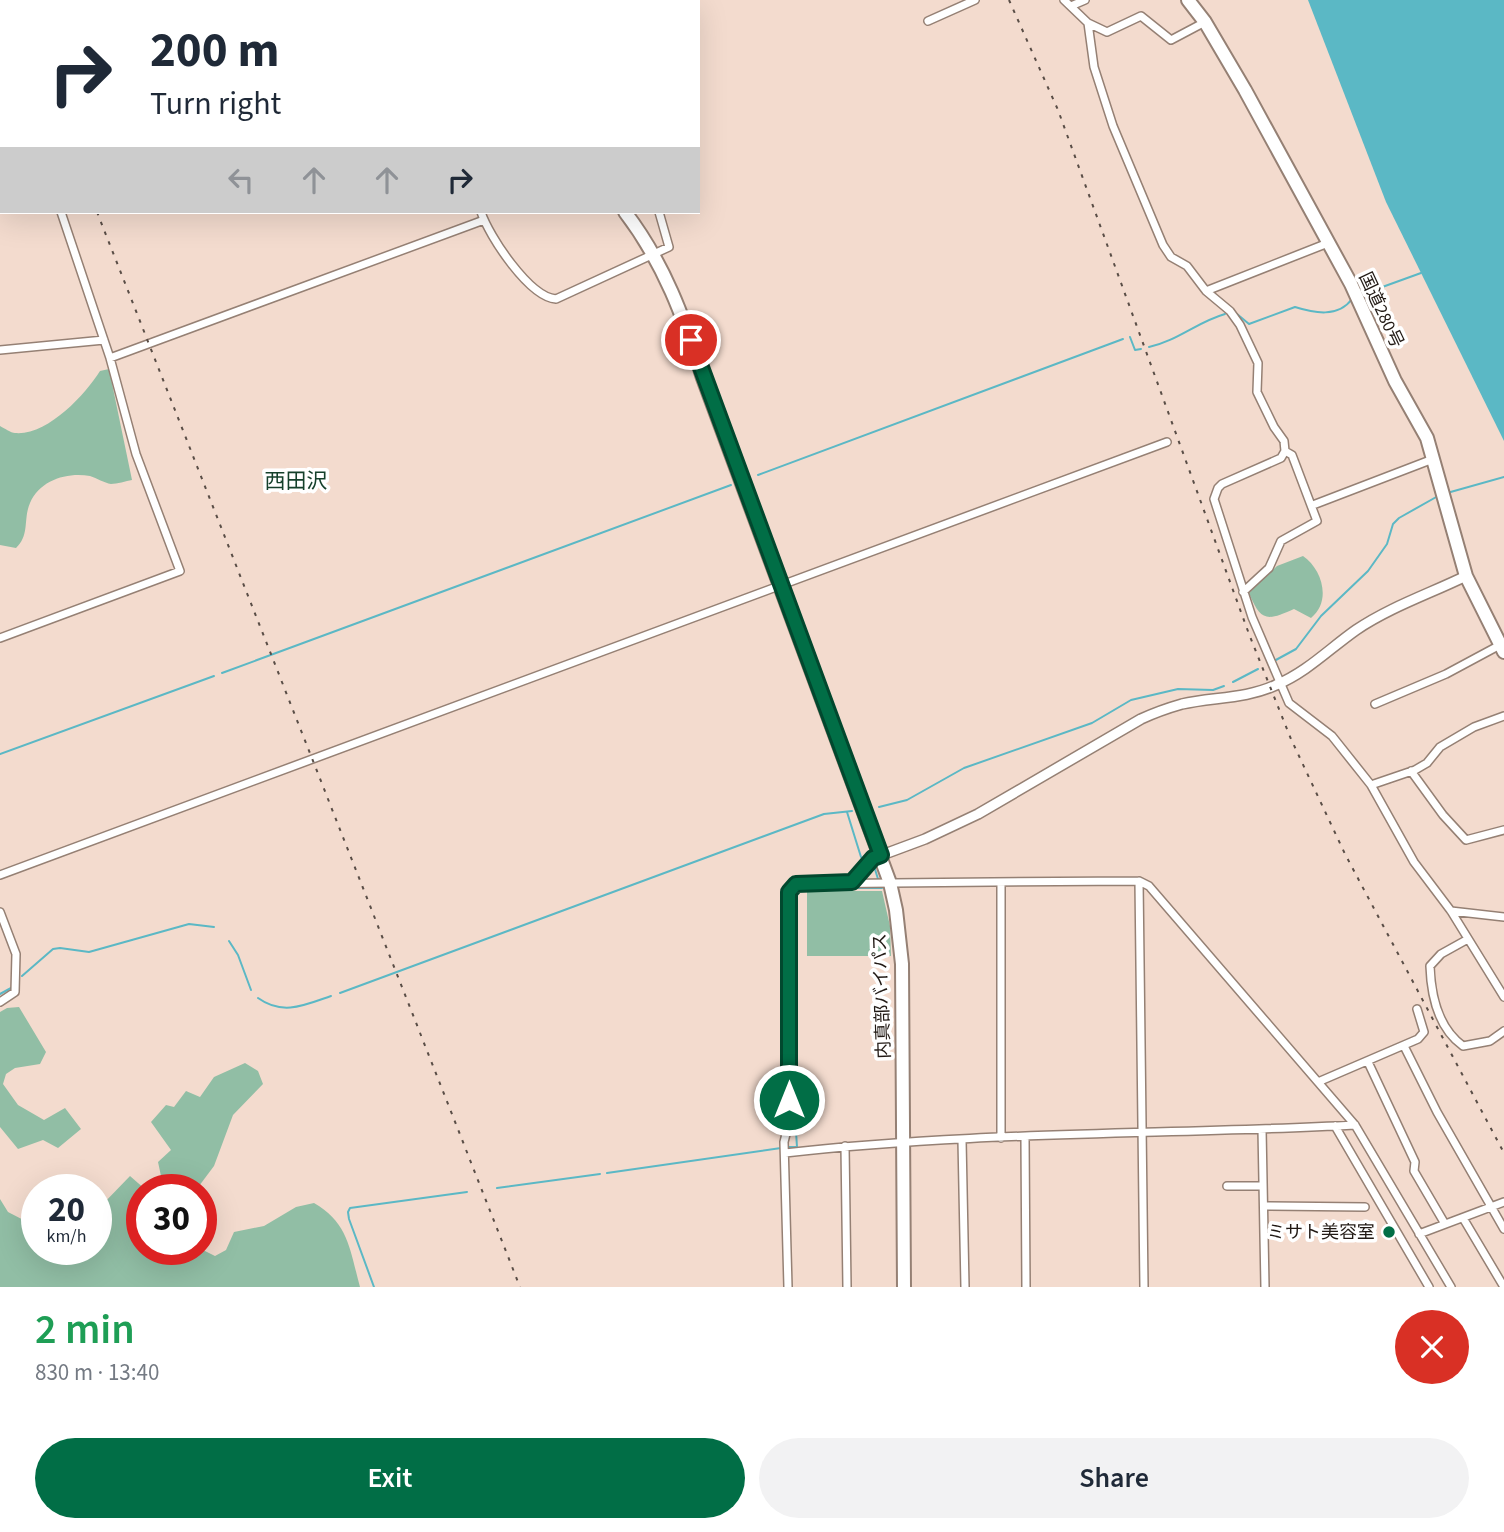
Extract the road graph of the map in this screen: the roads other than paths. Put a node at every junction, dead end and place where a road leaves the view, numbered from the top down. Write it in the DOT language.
graph roads {
  1 [pos="975,0"];
  2 [pos="1064,0"];
  3 [pos="1085,0"];
  4 [pos="1188,0"];
  5 [pos="1071,6"];
  6 [pos="928,21"];
  7 [pos="1205,22"];
  8 [pos="1088,23"];
  9 [pos="62,214"];
  10 [pos="626,214"];
  11 [pos="660,214"];
  12 [pos="482,216"];
  13 [pos="1328,243"];
  14 [pos="655,254"];
  15 [pos="1206,291"];
  16 [pos="104,340"];
  17 [pos="0,350"];
  18 [pos="110,358"];
  19 [pos="1167,442"];
  20 [pos="1285,451"];
  21 [pos="1434,458"];
  22 [pos="1313,505"];
  23 [pos="1466,576"];
  24 [pos="780,586"];
  25 [pos="1243,592"];
  26 [pos="0,638"];
  27 [pos="1502,648"];
  28 [pos="1280,684"];
  29 [pos="1375,704"];
  30 [pos="1504,716"];
  31 [pos="1411,771"];
  32 [pos="1371,785"];
  33 [pos="1504,830"];
  34 [pos="881,855"];
  35 [pos="0,875"];
  36 [pos="1139,881"];
  37 [pos="852,882"];
  38 [pos="1001,882"];
  39 [pos="890,883"];
  40 [pos="1451,911"];
  41 [pos="0,912"];
  42 [pos="1504,917"];
  43 [pos="1468,939"];
  44 [pos="1504,997"];
  45 [pos="0,1002"];
  46 [pos="1417,1010"];
  47 [pos="1504,1031"];
  48 [pos="1404,1046"];
  49 [pos="1368,1062"];
  50 [pos="1318,1082"];
  51 [pos="1355,1125"];
  52 [pos="1335,1126"];
  53 [pos="1262,1129"];
  54 [pos="1143,1133"];
  55 [pos="1025,1137"];
  56 [pos="1001,1138"];
  57 [pos="962,1140"];
  58 [pos="902,1143"];
  59 [pos="845,1146"];
  60 [pos="785,1153"];
  61 [pos="1227,1186"];
  62 [pos="1263,1186"];
  63 [pos="1504,1202"];
  64 [pos="1264,1206"];
  65 [pos="1364,1207"];
  66 [pos="1492,1207"];
  67 [pos="1463,1218"];
  68 [pos="1446,1224"];
  69 [pos="1504,1229"];
  70 [pos="1419,1234"];
  71 [pos="788,1287"];
  72 [pos="847,1287"];
  73 [pos="904,1287"];
  74 [pos="965,1287"];
  75 [pos="1026,1287"];
  76 [pos="1143,1287"];
  77 [pos="1265,1287"];
  78 [pos="1429,1287"];
  79 [pos="1451,1287"];
  80 [pos="1504,1287"];
  1 -- 6 [label="street"];
  2 -- 5 [label="street"];
  3 -- 5 [label="street"];
  4 -- 7 [label="highway, 国道280号"];
  5 -- 8 [label="street"];
  7 -- 8 [label="street"];
  7 -- 13 [label="highway, 国道280号"];
  8 -- 15 [label="street"];
  9 -- 16 [label="street"];
  10 -- 14 [label="highway, 内真部バイパス"];
  11 -- 14 [label="street"];
  12 -- 14 [label="street"];
  12 -- 18 [label="street"];
  13 -- 15 [label="street"];
  13 -- 21 [label="highway, 国道280号"];
  14 -- 24 [label="highway, 内真部バイパス"];
  15 -- 20 [label="street"];
  16 -- 17 [label="street"];
  16 -- 18 [label="street"];
  18 -- 26 [label="street"];
  19 -- 24 [label="street"];
  20 -- 22 [label="street"];
  20 -- 25 [label="street"];
  21 -- 22 [label="street"];
  21 -- 23 [label="highway, 国道280号"];
  22 -- 25 [label="street"];
  23 -- 27 [label="highway, 国道280号"];
  23 -- 28 [label="street"];
  24 -- 34 [label="highway, 内真部バイパス"];
  24 -- 35 [label="street"];
  25 -- 28 [label="street"];
  27 -- 29 [label="street"];
  28 -- 32 [label="street"];
  28 -- 34 [label="street"];
  30 -- 31 [label="street"];
  31 -- 32 [label="street"];
  31 -- 33 [label="street"];
  32 -- 40 [label="street"];
  34 -- 37 [label="street"];
  34 -- 39 [label="highway, 内真部バイパス"];
  36 -- 38 [label="street"];
  36 -- 50 [label="street"];
  36 -- 54 [label="street"];
  37 -- 39 [label="street"];
  37 -- 60 [label="street"];
  38 -- 39 [label="street"];
  38 -- 56 [label="street"];
  39 -- 58 [label="highway, 内真部バイパス"];
  40 -- 42 [label="street"];
  40 -- 43 [label="street"];
  41 -- 45 [label="street"];
  43 -- 44 [label="street"];
  43 -- 47 [label="street"];
  46 -- 48 [label="street"];
  48 -- 49 [label="street"];
  48 -- 66 [label="street"];
  49 -- 50 [label="street"];
  49 -- 68 [label="street"];
  50 -- 51 [label="street"];
  51 -- 52 [label="street"];
  51 -- 70 [label="street"];
  52 -- 53 [label="street"];
  52 -- 78 [label="street"];
  53 -- 54 [label="street"];
  53 -- 62 [label="street"];
  54 -- 55 [label="street"];
  54 -- 76 [label="street"];
  55 -- 56 [label="street"];
  55 -- 75 [label="street"];
  56 -- 57 [label="street"];
  57 -- 58 [label="street"];
  57 -- 74 [label="street"];
  58 -- 59 [label="street"];
  58 -- 73 [label="highway, 内真部バイパス"];
  59 -- 60 [label="street"];
  59 -- 72 [label="street"];
  60 -- 71 [label="street"];
  61 -- 62 [label="street"];
  62 -- 64 [label="street"];
  63 -- 66 [label="street"];
  64 -- 65 [label="street"];
  64 -- 77 [label="street"];
  66 -- 67 [label="street"];
  66 -- 69 [label="street"];
  67 -- 68 [label="street"];
  67 -- 80 [label="street"];
  68 -- 70 [label="street"];
  70 -- 79 [label="street"];
}
